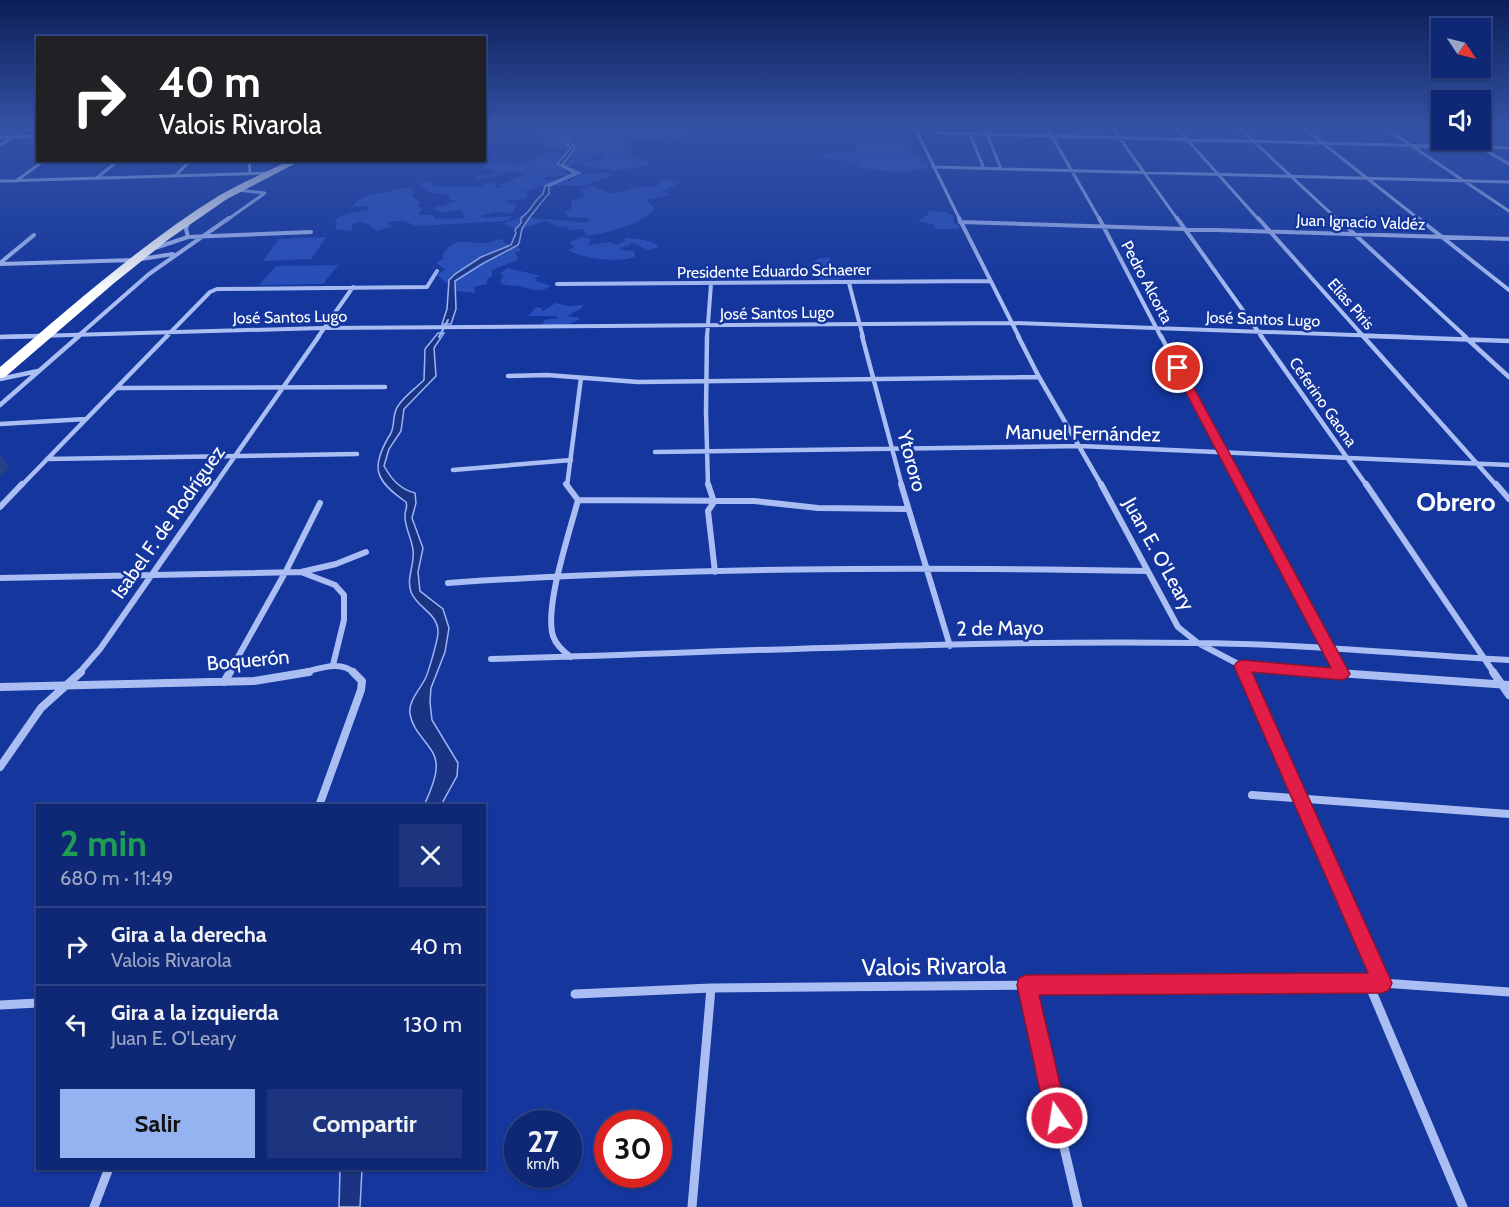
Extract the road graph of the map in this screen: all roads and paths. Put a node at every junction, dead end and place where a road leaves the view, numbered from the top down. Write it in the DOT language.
graph roads {
  1 [pos="252,182"];
  2 [pos="941,182"];
  3 [pos="1079,182"];
  4 [pos="1153,182"];
  5 [pos="1226,182"];
  6 [pos="1299,182"];
  7 [pos="1373,182"];
  8 [pos="1466,182"];
  9 [pos="236,190"];
  10 [pos="1509,211"];
  11 [pos="189,220"];
  12 [pos="960,222"];
  13 [pos="1104,226"];
  14 [pos="1187,229"];
  15 [pos="311,232"];
  16 [pos="1271,232"];
  17 [pos="1357,234"];
  18 [pos="34,235"];
  19 [pos="188,237"];
  20 [pos="1442,237"];
  21 [pos="198,238"];
  22 [pos="1509,239"];
  23 [pos="176,254"];
  24 [pos="140,256"];
  25 [pos="0,263"];
  26 [pos="437,271"];
  27 [pos="990,281"];
  28 [pos="849,283"];
  29 [pos="711,284"];
  30 [pos="557,285"];
  31 [pos="353,287"];
  32 [pos="1509,290"];
  33 [pos="1013,323"];
  34 [pos="859,324"];
  35 [pos="706,326"];
  36 [pos="1157,327"];
  37 [pos="323,328"];
  38 [pos="171,331"];
  39 [pos="1259,331"];
  40 [pos="79,335"];
  41 [pos="1362,336"];
  42 [pos="0,337"];
  43 [pos="44,337"];
  44 [pos="1468,339"];
  45 [pos="1509,341"];
  46 [pos="38,371"];
  47 [pos="0,374"];
  48 [pos="508,376"];
  49 [pos="1039,377"];
  50 [pos="1509,377"];
  51 [pos="581,378"];
  52 [pos="0,379"];
  53 [pos="873,379"];
  54 [pos="705,382"];
  55 [pos="282,387"];
  56 [pos="385,387"];
  57 [pos="117,388"];
  58 [pos="0,405"];
  59 [pos="87,418"];
  60 [pos="0,424"];
  61 [pos="1080,446"];
  62 [pos="890,449"];
  63 [pos="707,451"];
  64 [pos="1220,451"];
  65 [pos="656,452"];
  66 [pos="357,453"];
  67 [pos="234,457"];
  68 [pos="1347,457"];
  69 [pos="47,459"];
  70 [pos="571,460"];
  71 [pos="1477,463"];
  72 [pos="1509,465"];
  73 [pos="453,470"];
  74 [pos="1509,499"];
  75 [pos="578,500"];
  76 [pos="714,502"];
  77 [pos="320,503"];
  78 [pos="0,507"];
  79 [pos="907,510"];
  80 [pos="366,552"];
  81 [pos="923,567"];
  82 [pos="286,571"];
  83 [pos="1148,571"];
  84 [pos="301,572"];
  85 [pos="715,572"];
  86 [pos="152,574"];
  87 [pos="560,574"];
  88 [pos="0,578"];
  89 [pos="448,583"];
  90 [pos="1198,643"];
  91 [pos="950,646"];
  92 [pos="1327,647"];
  93 [pos="571,657"];
  94 [pos="491,659"];
  95 [pos="1484,659"];
  96 [pos="1509,660"];
  97 [pos="333,665"];
  98 [pos="1242,666"];
  99 [pos="1342,674"];
  100 [pos="224,682"];
  101 [pos="1505,685"];
  102 [pos="66,686"];
  103 [pos="0,687"];
  104 [pos="1509,695"];
  105 [pos="0,767"];
  106 [pos="1252,795"];
  107 [pos="1300,797"];
  108 [pos="319,804"];
  109 [pos="1509,814"];
  110 [pos="1368,982"];
  111 [pos="1382,983"];
  112 [pos="1026,985"];
  113 [pos="711,988"];
  114 [pos="1509,992"];
  115 [pos="575,994"];
  116 [pos="36,1003"];
  117 [pos="0,1005"];
  118 [pos="108,1170"];
  119 [pos="94,1207"];
  120 [pos="692,1207"];
  121 [pos="1078,1207"];
  122 [pos="1463,1207"];
  1 -- 9 [label="highway"];
  2 -- 12 [label="street, Juan E. O'Leary"];
  3 -- 13 [label="street, Pedro Alcorta"];
  4 -- 14 [label="street, Ceferino Gaona"];
  5 -- 16 [label="street, Elías Piris"];
  6 -- 17 [label="street"];
  7 -- 20 [label="street"];
  8 -- 10 [label="street"];
  9 -- 11 [label="highway"];
  9 -- 21 [label="street"];
  11 -- 19 [label="street"];
  11 -- 24 [label="highway"];
  12 -- 13 [label="street, Juan Ignacio Valdéz"];
  12 -- 27 [label="street, Juan E. O'Leary"];
  13 -- 14 [label="street, Juan Ignacio Valdéz"];
  13 -- 36 [label="street, Pedro Alcorta"];
  14 -- 16 [label="street, Juan Ignacio Valdéz"];
  14 -- 39 [label="street, Ceferino Gaona"];
  15 -- 21 [label="street"];
  16 -- 17 [label="street, Juan Ignacio Valdéz"];
  16 -- 41 [label="street, Elías Piris"];
  17 -- 20 [label="street, Juan Ignacio Valdéz"];
  17 -- 44 [label="street"];
  18 -- 25 [label="street"];
  19 -- 21 [label="street"];
  19 -- 24 [label="street"];
  20 -- 22 [label="street, Juan Ignacio Valdéz"];
  20 -- 32 [label="street"];
  21 -- 23 [label="street"];
  23 -- 24 [label="street"];
  23 -- 40 [label="street"];
  24 -- 25 [label="street"];
  24 -- 43 [label="highway"];
  26 -- 31 [label="street"];
  27 -- 28 [label="street, Presidente Eduardo Schaerer"];
  27 -- 33 [label="street, Juan E. O'Leary"];
  28 -- 29 [label="street, Presidente Eduardo Schaerer"];
  28 -- 34 [label="street, Ytororo"];
  29 -- 30 [label="street, Presidente Eduardo Schaerer"];
  29 -- 35 [label="street"];
  31 -- 37 [label="street, Isabel F. de Rodríguez"];
  31 -- 38 [label="street"];
  33 -- 34 [label="street, José Santos Lugo"];
  33 -- 36 [label="street, José Santos Lugo"];
  33 -- 49 [label="street, Juan E. O'Leary"];
  34 -- 35 [label="street, José Santos Lugo"];
  34 -- 53 [label="street, Ytororo"];
  35 -- 37 [label="street, José Santos Lugo"];
  35 -- 54 [label="street"];
  36 -- 39 [label="street, José Santos Lugo"];
  36 -- 64 [label="street, Pedro Alcorta"];
  37 -- 38 [label="street, José Santos Lugo"];
  37 -- 55 [label="street, Isabel F. de Rodríguez"];
  38 -- 40 [label="street, José Santos Lugo"];
  38 -- 57 [label="street"];
  39 -- 41 [label="street, José Santos Lugo"];
  39 -- 68 [label="street, Ceferino Gaona"];
  40 -- 43 [label="street, José Santos Lugo"];
  40 -- 46 [label="street"];
  41 -- 44 [label="street, José Santos Lugo"];
  41 -- 71 [label="street, Elías Piris"];
  42 -- 43 [label="street, José Santos Lugo"];
  43 -- 47 [label="highway"];
  44 -- 45 [label="street, José Santos Lugo"];
  44 -- 50 [label="street"];
  46 -- 52 [label="street"];
  46 -- 58 [label="street"];
  48 -- 51 [label="street"];
  49 -- 53 [label="street"];
  49 -- 61 [label="street, Juan E. O'Leary"];
  51 -- 54 [label="street"];
  51 -- 70 [label="street"];
  53 -- 54 [label="street"];
  53 -- 62 [label="street, Ytororo"];
  54 -- 63 [label="street"];
  55 -- 56 [label="street"];
  55 -- 57 [label="street"];
  55 -- 67 [label="street, Isabel F. de Rodríguez"];
  57 -- 59 [label="street"];
  59 -- 60 [label="street"];
  59 -- 69 [label="street"];
  61 -- 62 [label="street, Manuel Fernández"];
  61 -- 64 [label="street, Manuel Fernández"];
  61 -- 83 [label="street, Juan E. O'Leary"];
  62 -- 63 [label="street, Manuel Fernández"];
  62 -- 79 [label="street, Ytororo"];
  63 -- 65 [label="street, Manuel Fernández"];
  63 -- 76 [label="street"];
  64 -- 68 [label="street, Manuel Fernández"];
  64 -- 92 [label="street, Pedro Alcorta"];
  66 -- 67 [label="street"];
  67 -- 69 [label="street"];
  67 -- 86 [label="street, Isabel F. de Rodríguez"];
  68 -- 71 [label="street, Manuel Fernández"];
  68 -- 95 [label="street, Ceferino Gaona"];
  69 -- 78 [label="street"];
  70 -- 73 [label="street"];
  70 -- 75 [label="street"];
  71 -- 72 [label="street, Manuel Fernández"];
  71 -- 74 [label="street, Elías Piris"];
  75 -- 76 [label="street"];
  75 -- 87 [label="street"];
  76 -- 79 [label="street"];
  76 -- 85 [label="street"];
  77 -- 82 [label="street"];
  79 -- 81 [label="street, Ytororo"];
  80 -- 84 [label="street"];
  81 -- 83 [label="street"];
  81 -- 85 [label="street"];
  81 -- 91 [label="street, Ytororo"];
  82 -- 84 [label="street"];
  82 -- 86 [label="street"];
  82 -- 100 [label="street"];
  83 -- 90 [label="street, Juan E. O'Leary"];
  84 -- 97 [label="street"];
  85 -- 87 [label="street"];
  86 -- 88 [label="street"];
  86 -- 102 [label="street, Isabel F. de Rodríguez"];
  87 -- 89 [label="street"];
  87 -- 93 [label="street"];
  90 -- 91 [label="street, 2 de Mayo"];
  90 -- 92 [label="street, 2 de Mayo"];
  90 -- 98 [label="street, Juan E. O'Leary"];
  91 -- 93 [label="street, 2 de Mayo"];
  92 -- 95 [label="street, 2 de Mayo"];
  92 -- 99 [label="street, Pedro Alcorta"];
  93 -- 94 [label="street, 2 de Mayo"];
  95 -- 96 [label="street, 2 de Mayo"];
  95 -- 101 [label="street, Ceferino Gaona"];
  97 -- 100 [label="street, Boquerón"];
  97 -- 108 [label="street"];
  98 -- 99 [label="street"];
  98 -- 107 [label="street"];
  99 -- 101 [label="street"];
  100 -- 102 [label="street, Boquerón"];
  101 -- 104 [label="street, Ceferino Gaona"];
  102 -- 103 [label="street, Boquerón"];
  102 -- 105 [label="street, Isabel F. de Rodríguez"];
  106 -- 107 [label="street"];
  107 -- 109 [label="street"];
  107 -- 111 [label="street"];
  110 -- 111 [label="street, Valois Rivarola"];
  110 -- 112 [label="street, Valois Rivarola"];
  110 -- 122 [label="street"];
  111 -- 114 [label="street, Valois Rivarola"];
  112 -- 113 [label="street, Valois Rivarola"];
  112 -- 121 [label="street"];
  113 -- 115 [label="street, Valois Rivarola"];
  113 -- 120 [label="street"];
  116 -- 117 [label="street"];
  118 -- 119 [label="street"];
}
